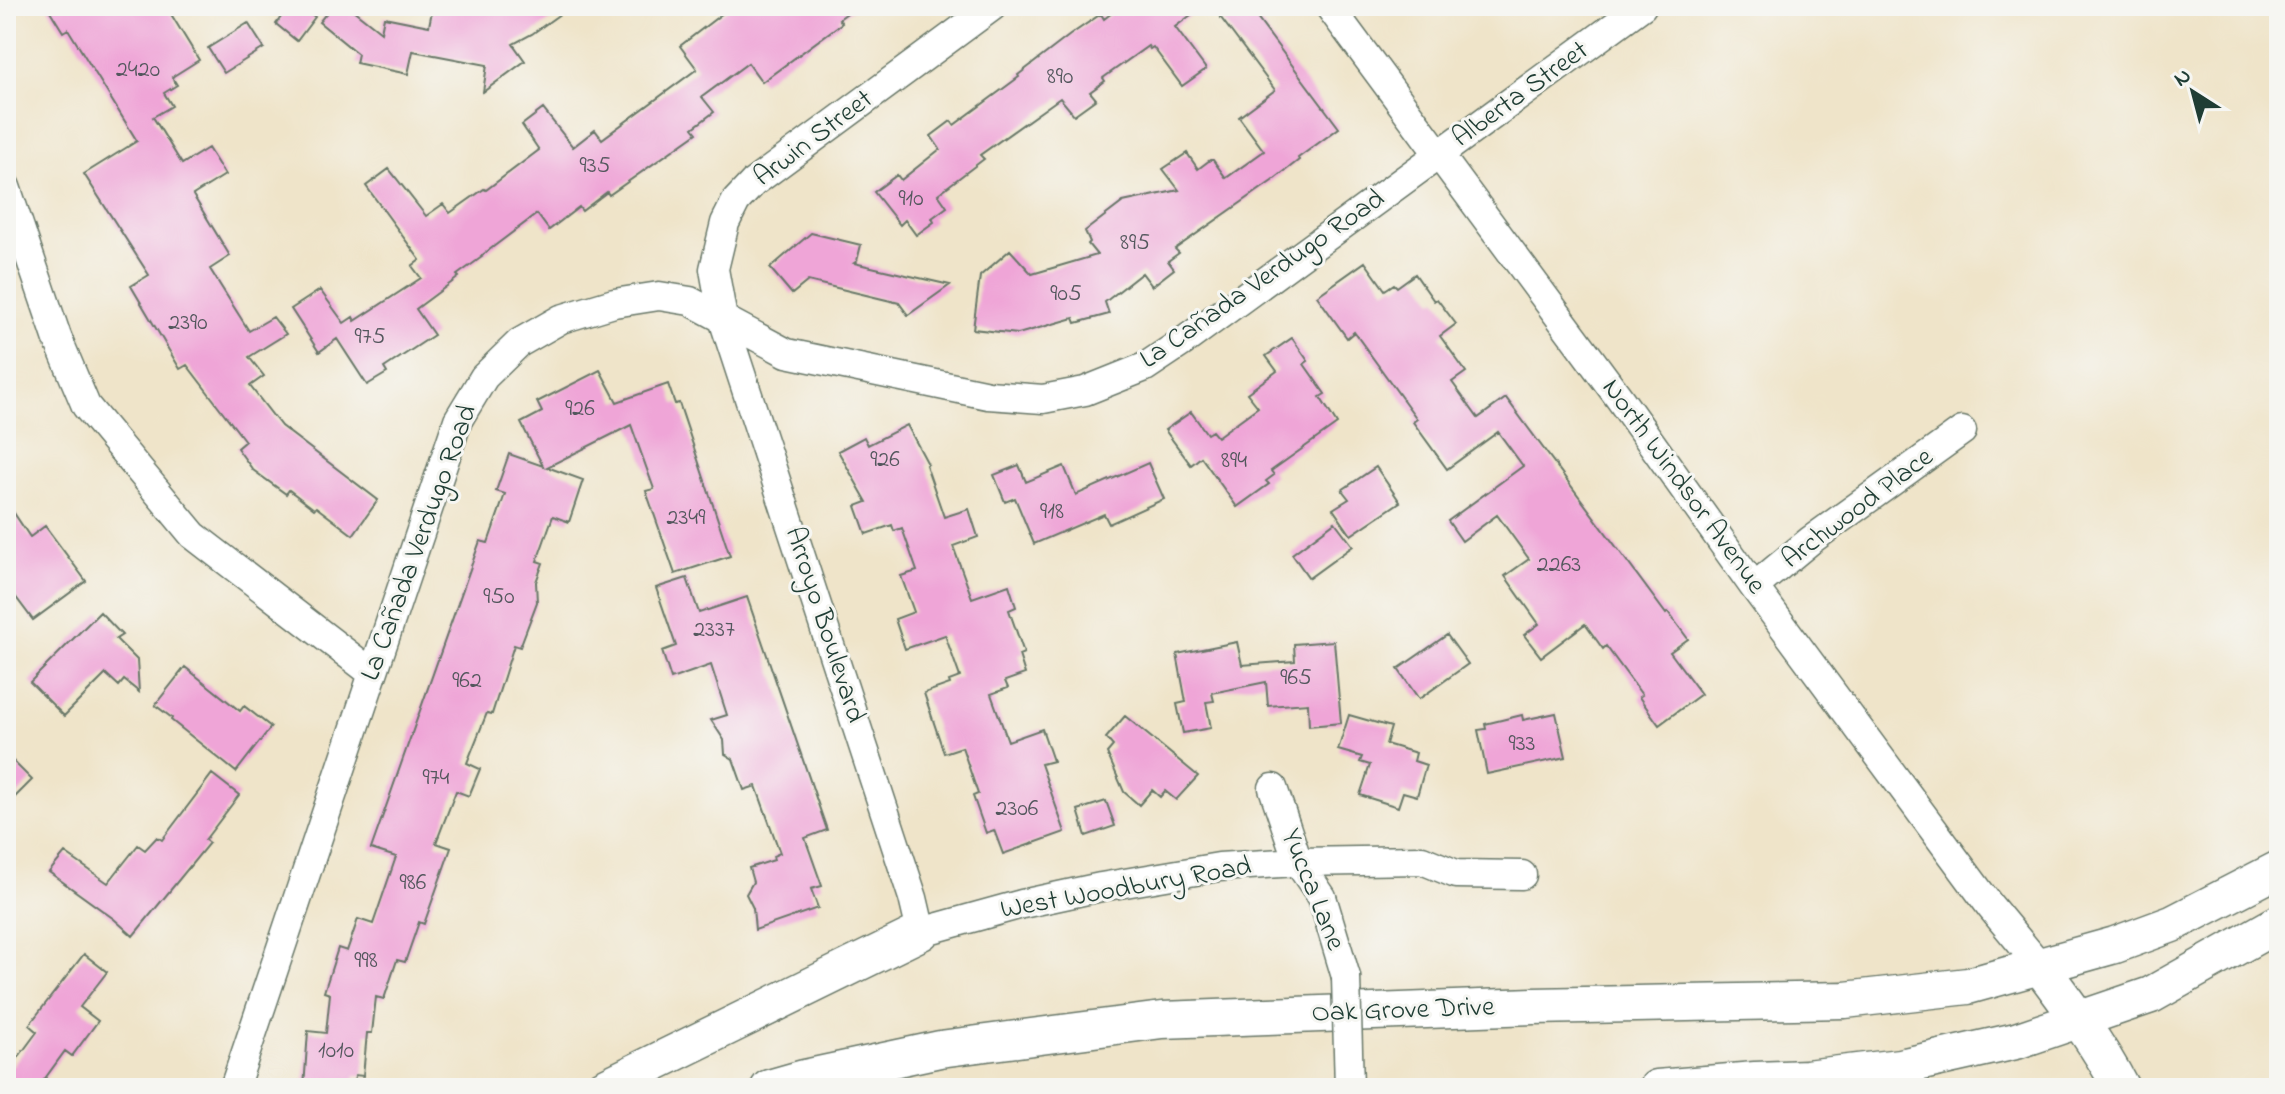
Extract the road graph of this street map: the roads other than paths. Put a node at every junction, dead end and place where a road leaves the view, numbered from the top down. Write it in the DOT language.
graph roads {
  1 [pos="993,6"];
  2 [pos="1329,6"];
  3 [pos="1642,6"];
  4 [pos="1438,155"];
  5 [pos="6,187"];
  6 [pos="723,319"];
  7 [pos="1962,431"];
  8 [pos="1754,587"];
  9 [pos="372,673"];
  10 [pos="1273,788"];
  11 [pos="1298,862"];
  12 [pos="2279,869"];
  13 [pos="1522,875"];
  14 [pos="2279,923"];
  15 [pos="921,932"];
  16 [pos="2039,965"];
  17 [pos="2080,1019"];
  18 [pos="234,1088"];
  19 [pos="603,1088"];
  20 [pos="769,1088"];
  21 [pos="1349,1088"];
  22 [pos="1657,1088"];
  23 [pos="2121,1088"];
  1 -- 6 [label="street, Arwin Street"];
  2 -- 4 [label="street, North Windsor Avenue"];
  3 -- 4 [label="street, Alberta Street"];
  4 -- 6 [label="street, La Cañada Verdugo Road"];
  4 -- 8 [label="street, North Windsor Avenue"];
  5 -- 9 [label="street"];
  6 -- 9 [label="street, La Cañada Verdugo Road"];
  6 -- 15 [label="street, Arroyo Boulevard"];
  7 -- 8 [label="street, Archwood Place"];
  8 -- 16 [label="street, North Windsor Avenue"];
  9 -- 18 [label="street, La Cañada Verdugo Road"];
  10 -- 11 [label="street, Yucca Lane"];
  11 -- 13 [label="street, West Woodbury Road"];
  11 -- 15 [label="street, West Woodbury Road"];
  11 -- 21 [label="street, Yucca Lane, bridge"];
  12 -- 16 [label="main road"];
  14 -- 17 [label="main road"];
  15 -- 19 [label="main road"];
  16 -- 17 [label="main road"];
  16 -- 20 [label="main road, Oak Grove Drive"];
  17 -- 22 [label="main road"];
  17 -- 23 [label="main road"];
}
